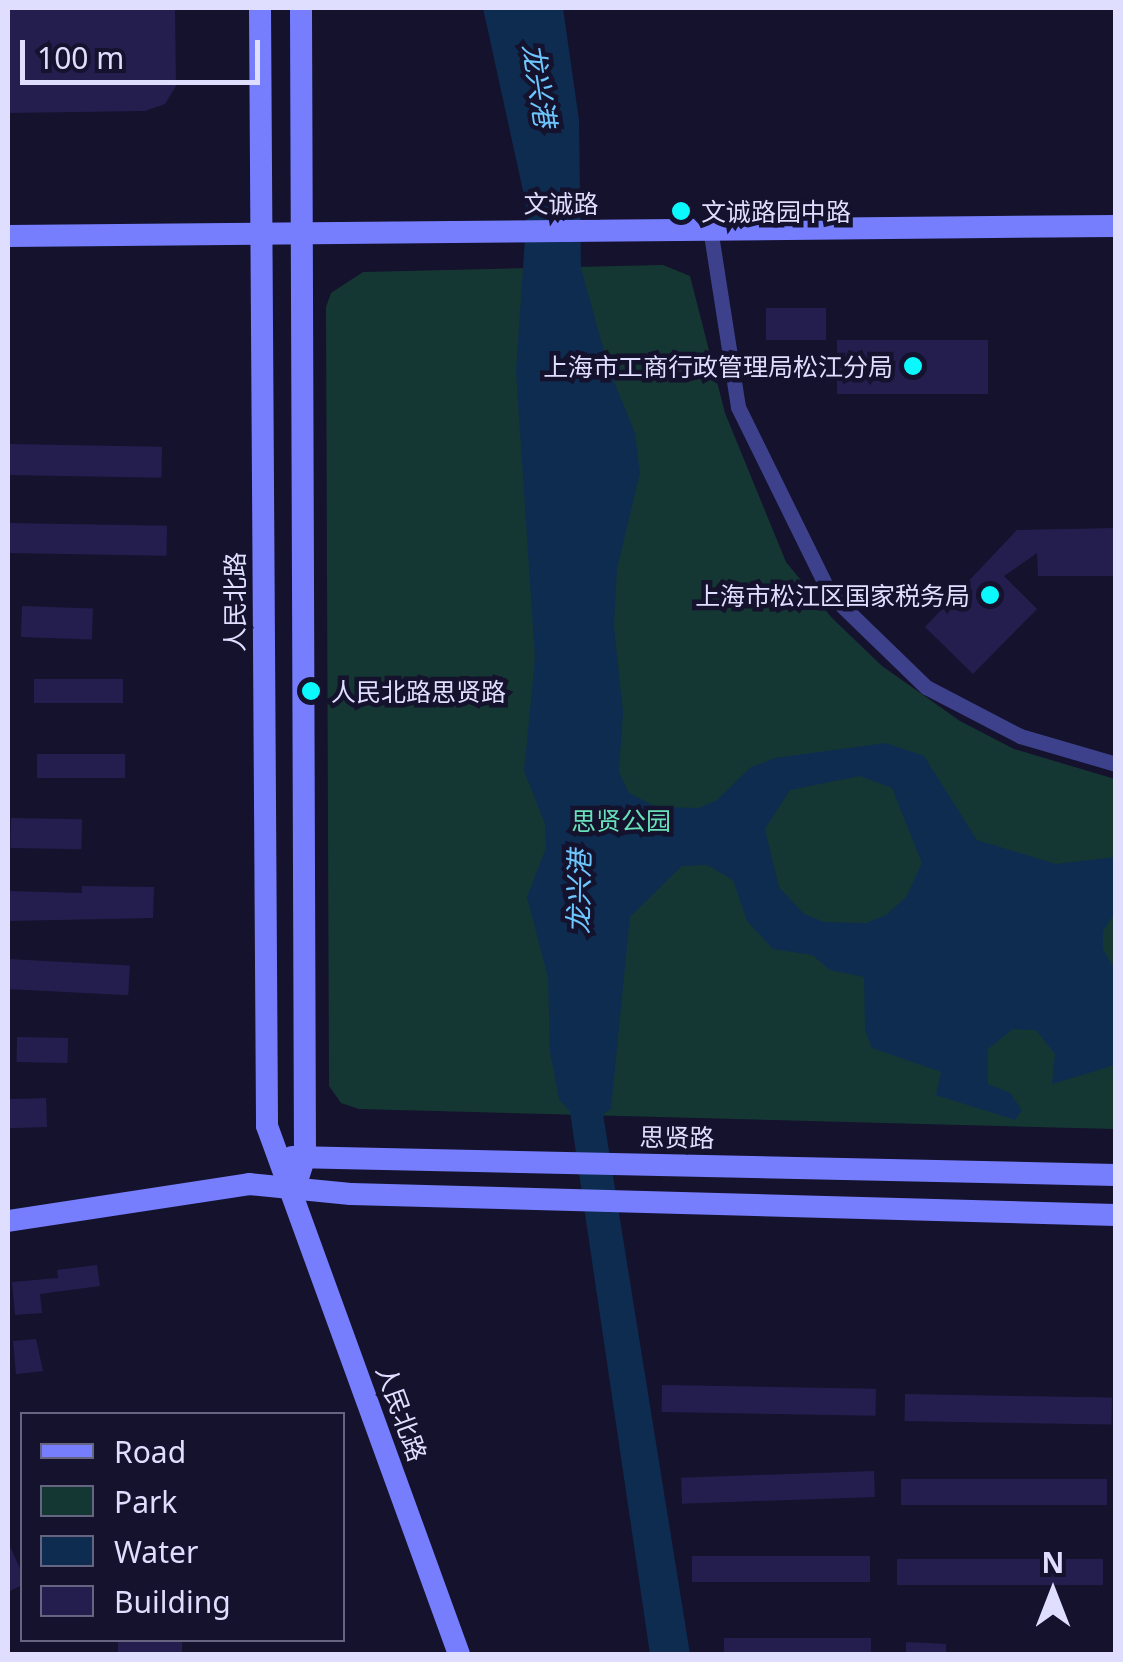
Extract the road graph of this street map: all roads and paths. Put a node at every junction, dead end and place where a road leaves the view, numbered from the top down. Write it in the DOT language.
graph roads {
  1 [pos="260,8"];
  2 [pos="302,8"];
  3 [pos="1116,226"];
  4 [pos="710,228"];
  5 [pos="299,233"];
  6 [pos="8,236"];
  7 [pos="260,236"];
  8 [pos="1116,764"];
  9 [pos="305,1157"];
  10 [pos="276,1158"];
  11 [pos="1116,1175"];
  12 [pos="249,1184"];
  13 [pos="294,1190"];
  14 [pos="1116,1216"];
  15 [pos="8,1221"];
  16 [pos="459,1654"];
  1 -- 7 [label="main road, 人民北路"];
  2 -- 5 [label="main road"];
  3 -- 4 [label="main road, 文诚路"];
  4 -- 5 [label="main road, 文诚路"];
  4 -- 8 [label="street"];
  5 -- 7 [label="main road, 文诚路"];
  5 -- 9 [label="main road"];
  6 -- 7 [label="main road, 文诚路"];
  7 -- 10 [label="main road, 人民北路"];
  9 -- 10 [label="main road, 思贤路"];
  9 -- 11 [label="main road, 思贤路"];
  9 -- 13 [label="main road"];
  10 -- 12 [label="main road"];
  10 -- 13 [label="main road, 人民北路"];
  12 -- 13 [label="main road"];
  12 -- 15 [label="main road"];
  13 -- 14 [label="main road"];
  13 -- 16 [label="main road, 人民北路"];
}
